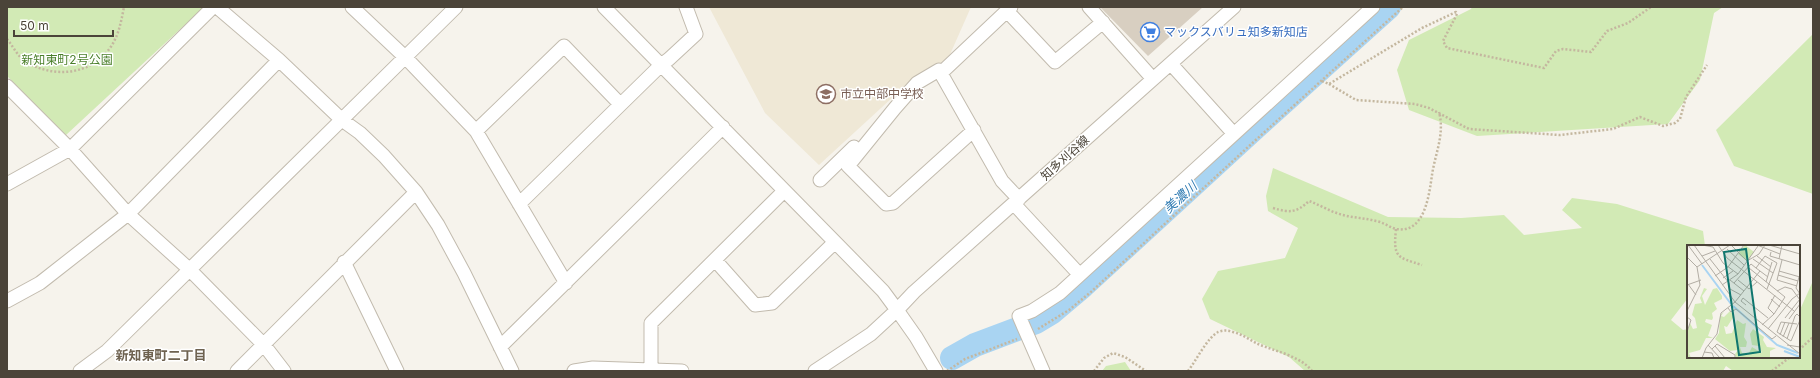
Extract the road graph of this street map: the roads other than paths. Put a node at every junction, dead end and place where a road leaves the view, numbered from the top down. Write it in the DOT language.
graph roads {
  1 [pos="213,7"];
  2 [pos="217,7"];
  3 [pos="352,7"];
  4 [pos="456,7"];
  5 [pos="604,7"];
  6 [pos="686,7"];
  7 [pos="1089,7"];
  8 [pos="1234,7"];
  9 [pos="1373,7"];
  10 [pos="1009,9"];
  11 [pos="1103,22"];
  12 [pos="406,58"];
  13 [pos="279,60"];
  14 [pos="1171,64"];
  15 [pos="660,65"];
  16 [pos="941,74"];
  17 [pos="1153,79"];
  18 [pos="7,86"];
  19 [pos="620,104"];
  20 [pos="342,120"];
  21 [pos="723,127"];
  22 [pos="974,130"];
  23 [pos="476,131"];
  24 [pos="1234,134"];
  25 [pos="862,147"];
  26 [pos="70,149"];
  27 [pos="820,180"];
  28 [pos="7,184"];
  29 [pos="416,192"];
  30 [pos="784,192"];
  31 [pos="1016,202"];
  32 [pos="519,204"];
  33 [pos="128,214"];
  34 [pos="835,242"];
  35 [pos="715,260"];
  36 [pos="344,262"];
  37 [pos="189,269"];
  38 [pos="1079,274"];
  39 [pos="566,282"];
  40 [pos="7,301"];
  41 [pos="897,310"];
  42 [pos="264,344"];
  43 [pos="500,347"];
  44 [pos="651,370"];
  45 [pos="80,371"];
  46 [pos="236,371"];
  47 [pos="284,371"];
  48 [pos="397,371"];
  49 [pos="512,371"];
  50 [pos="574,371"];
  51 [pos="682,371"];
  52 [pos="815,371"];
  53 [pos="936,371"];
  54 [pos="1043,371"];
  1 -- 26 [label="street"];
  2 -- 13 [label="street"];
  3 -- 12 [label="street"];
  4 -- 12 [label="street"];
  5 -- 15 [label="street"];
  6 -- 15 [label="street"];
  7 -- 11 [label="street"];
  8 -- 14 [label="street, 知多刈谷線"];
  9 -- 24 [label="street"];
  10 -- 11 [label="street"];
  10 -- 16 [label="street"];
  11 -- 17 [label="street"];
  12 -- 20 [label="street"];
  12 -- 23 [label="street"];
  13 -- 20 [label="street"];
  13 -- 33 [label="street"];
  14 -- 17 [label="street, 知多刈谷線"];
  14 -- 24 [label="street"];
  15 -- 19 [label="street"];
  15 -- 21 [label="street"];
  16 -- 22 [label="street"];
  16 -- 25 [label="street"];
  17 -- 31 [label="street, 知多刈谷線"];
  18 -- 26 [label="street"];
  19 -- 23 [label="street"];
  19 -- 32 [label="street"];
  20 -- 29 [label="street"];
  20 -- 37 [label="street"];
  21 -- 30 [label="street"];
  21 -- 39 [label="street"];
  22 -- 25 [label="street"];
  22 -- 31 [label="street"];
  23 -- 32 [label="street"];
  24 -- 38 [label="street"];
  25 -- 27 [label="street"];
  26 -- 28 [label="street"];
  26 -- 33 [label="street"];
  29 -- 36 [label="street"];
  29 -- 43 [label="street"];
  30 -- 34 [label="street"];
  30 -- 35 [label="street"];
  31 -- 38 [label="street"];
  31 -- 41 [label="street, 知多刈谷線"];
  32 -- 39 [label="street"];
  33 -- 37 [label="street"];
  33 -- 40 [label="street"];
  34 -- 35 [label="street"];
  34 -- 41 [label="street"];
  35 -- 44 [label="street"];
  36 -- 42 [label="street"];
  36 -- 48 [label="street"];
  37 -- 42 [label="street"];
  37 -- 45 [label="street"];
  38 -- 54 [label="street"];
  39 -- 43 [label="street"];
  41 -- 52 [label="street, 知多刈谷線"];
  41 -- 53 [label="street"];
  42 -- 46 [label="street"];
  42 -- 47 [label="street"];
  43 -- 49 [label="street"];
  44 -- 50 [label="street"];
  44 -- 51 [label="street"];
}
